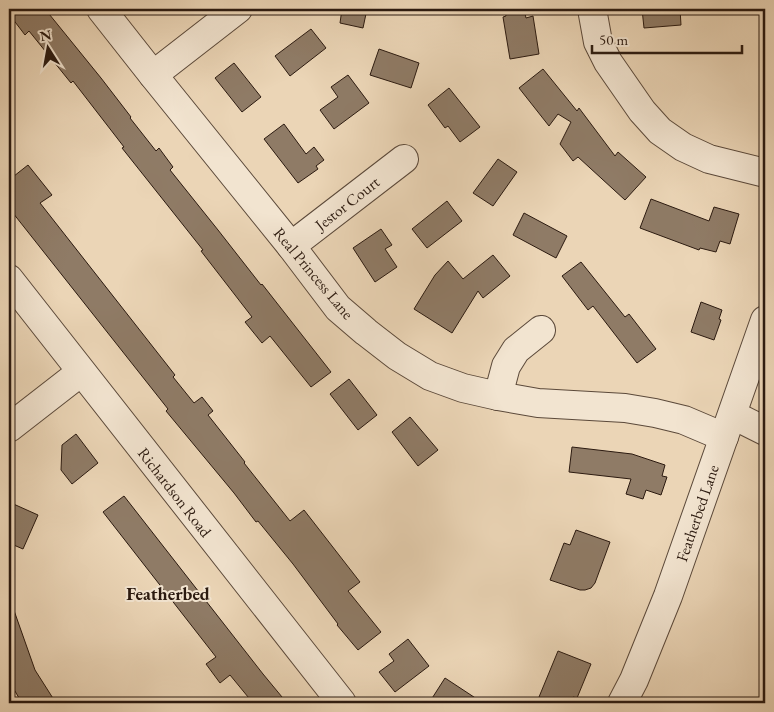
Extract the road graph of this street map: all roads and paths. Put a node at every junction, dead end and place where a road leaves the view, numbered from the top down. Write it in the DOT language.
graph roads {
  1 [pos="101,9"];
  2 [pos="238,9"];
  3 [pos="592,9"];
  4 [pos="153,75"];
  5 [pos="404,159"];
  6 [pos="765,173"];
  7 [pos="291,246"];
  8 [pos="9,279"];
  9 [pos="765,320"];
  10 [pos="540,330"];
  11 [pos="759,360"];
  12 [pos="81,372"];
  13 [pos="498,396"];
  14 [pos="728,426"];
  15 [pos="9,428"];
  16 [pos="765,432"];
  17 [pos="342,703"];
  18 [pos="622,703"];
  1 -- 4 [label="street, Real Princess Lane"];
  2 -- 4 [label="street"];
  3 -- 6 [label="street"];
  4 -- 7 [label="street, Real Princess Lane"];
  5 -- 7 [label="street, Jestor Court"];
  7 -- 13 [label="street, Real Princess Lane"];
  8 -- 12 [label="street, Richardson Road"];
  9 -- 11 [label="street, Featherbed Lane"];
  10 -- 13 [label="street"];
  11 -- 14 [label="street, Featherbed Lane"];
  12 -- 15 [label="street"];
  12 -- 17 [label="street, Richardson Road"];
  13 -- 14 [label="street, Real Princess Lane"];
  14 -- 16 [label="street, Real Princess Lane"];
  14 -- 18 [label="street, Featherbed Lane"];
}
